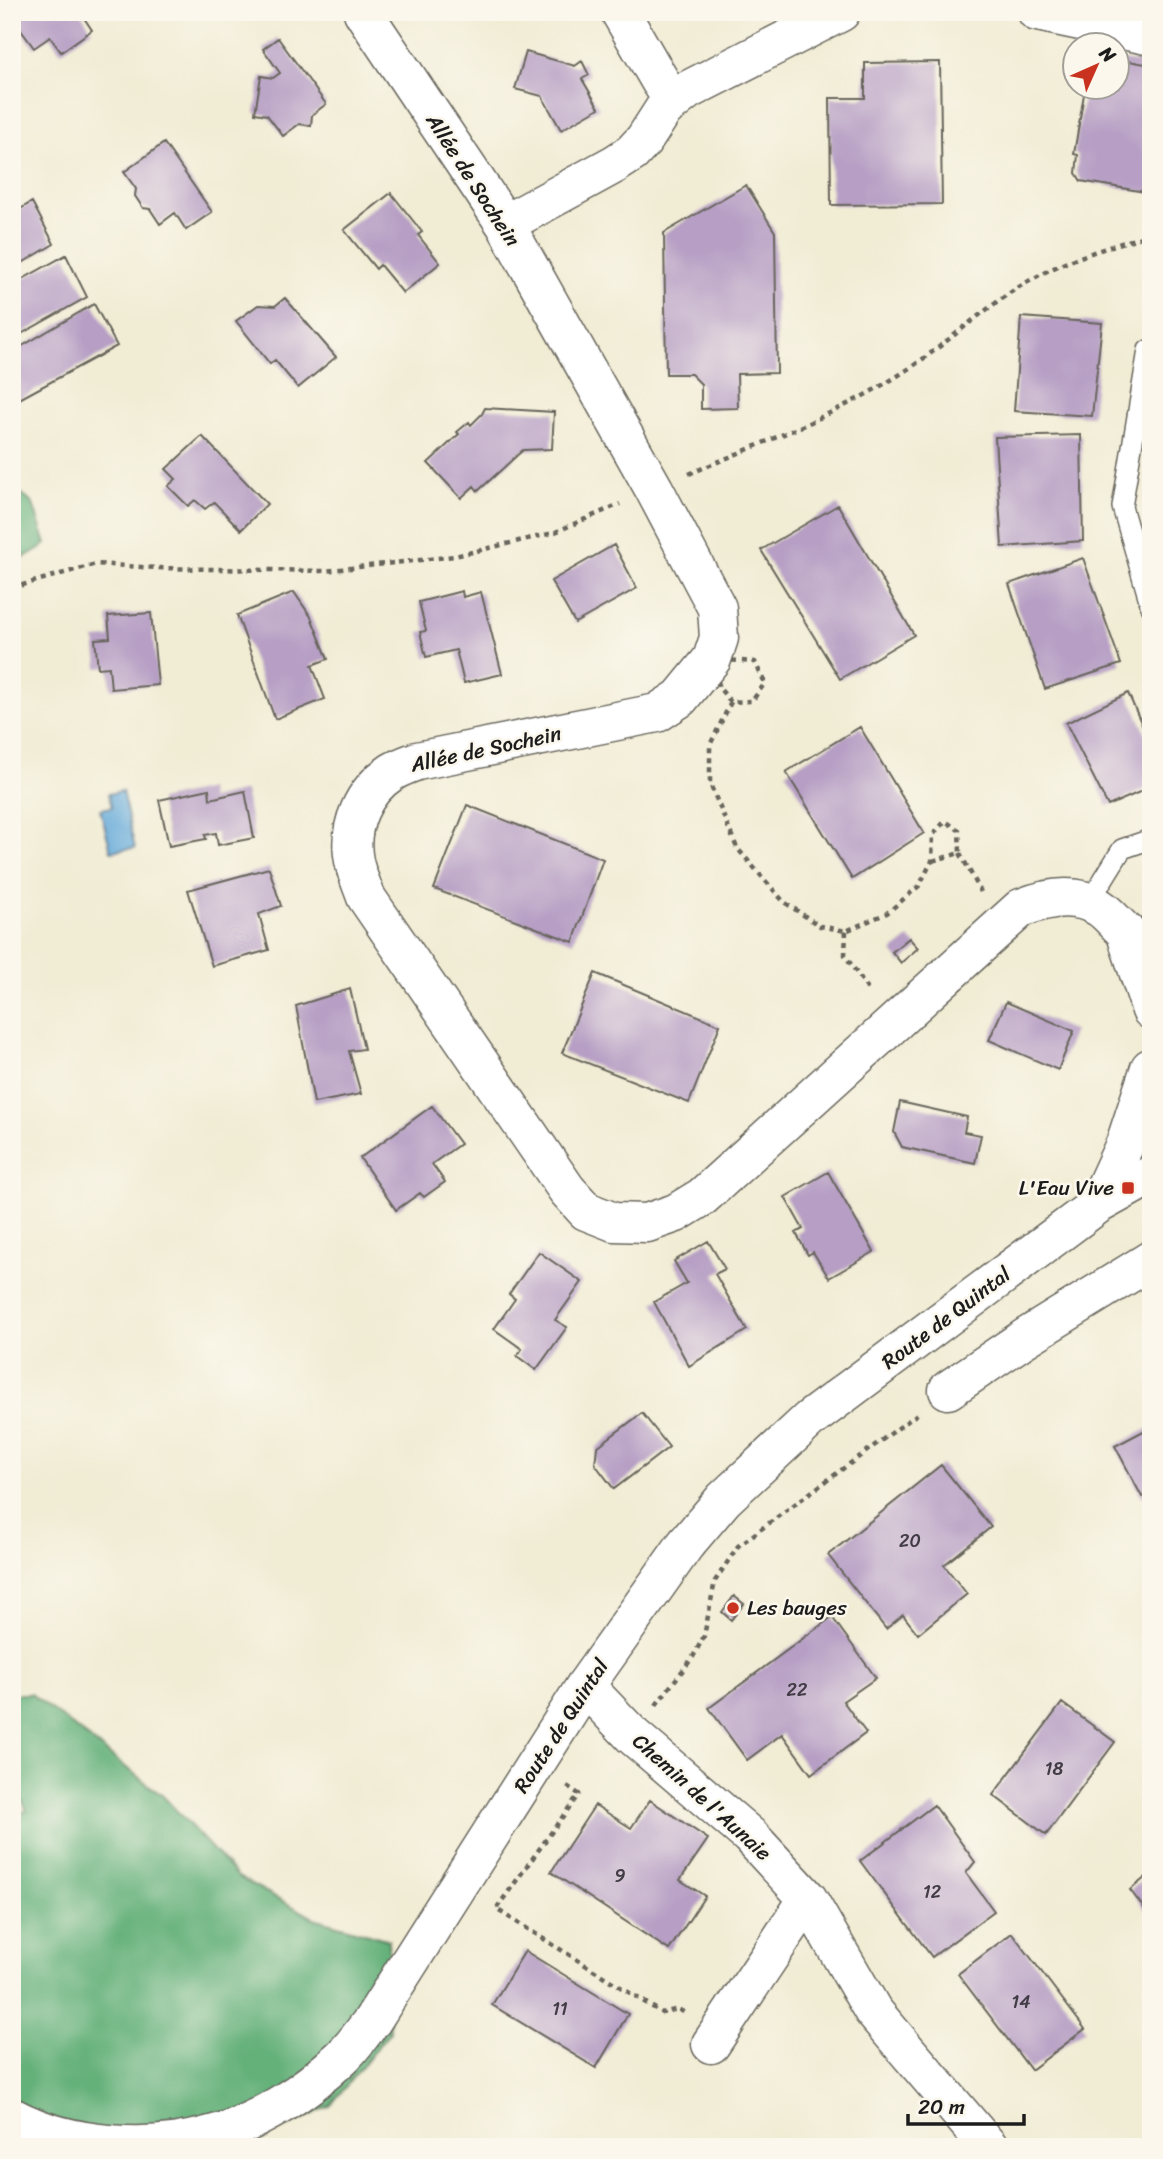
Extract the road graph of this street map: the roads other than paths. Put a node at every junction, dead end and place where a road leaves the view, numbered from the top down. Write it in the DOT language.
graph roads {
  1 [pos="363,12"];
  2 [pos="621,12"];
  3 [pos="841,12"];
  4 [pos="1037,12"];
  5 [pos="1151,36"];
  6 [pos="673,100"];
  7 [pos="505,224"];
  8 [pos="1148,350"];
  9 [pos="1151,607"];
  10 [pos="1151,839"];
  11 [pos="1088,904"];
  12 [pos="1138,941"];
  13 [pos="1151,1010"];
  14 [pos="1151,1036"];
  15 [pos="1150,1069"];
  16 [pos="1151,1175"];
  17 [pos="1097,1205"];
  18 [pos="1151,1259"];
  19 [pos="948,1390"];
  20 [pos="585,1686"];
  21 [pos="808,1899"];
  22 [pos="715,2039"];
  23 [pos="12,2117"];
  24 [pos="250,2134"];
  25 [pos="989,2147"];
  1 -- 7 [label="street, Allée de Sochein"];
  2 -- 6 [label="street"];
  3 -- 6 [label="street"];
  4 -- 5 [label="street"];
  6 -- 7 [label="street"];
  7 -- 11 [label="street, Allée de Sochein"];
  8 -- 9 [label="lane"];
  10 -- 11 [label="lane"];
  11 -- 12 [label="street, Allée de Sochein"];
  12 -- 13 [label="street, Allée de Sochein"];
  14 -- 15 [label="street, Route de Quintal"];
  15 -- 17 [label="street, Route de Quintal"];
  16 -- 17 [label="street, Route de Quintal"];
  17 -- 20 [label="street, Route de Quintal"];
  18 -- 19 [label="street"];
  20 -- 21 [label="street, Chemin de l'Aunaie"];
  20 -- 24 [label="street, Route de Quintal"];
  21 -- 22 [label="street"];
  21 -- 25 [label="street, Chemin de l'Aunaie"];
  23 -- 24 [label="street, Route de Quintal"];
}
